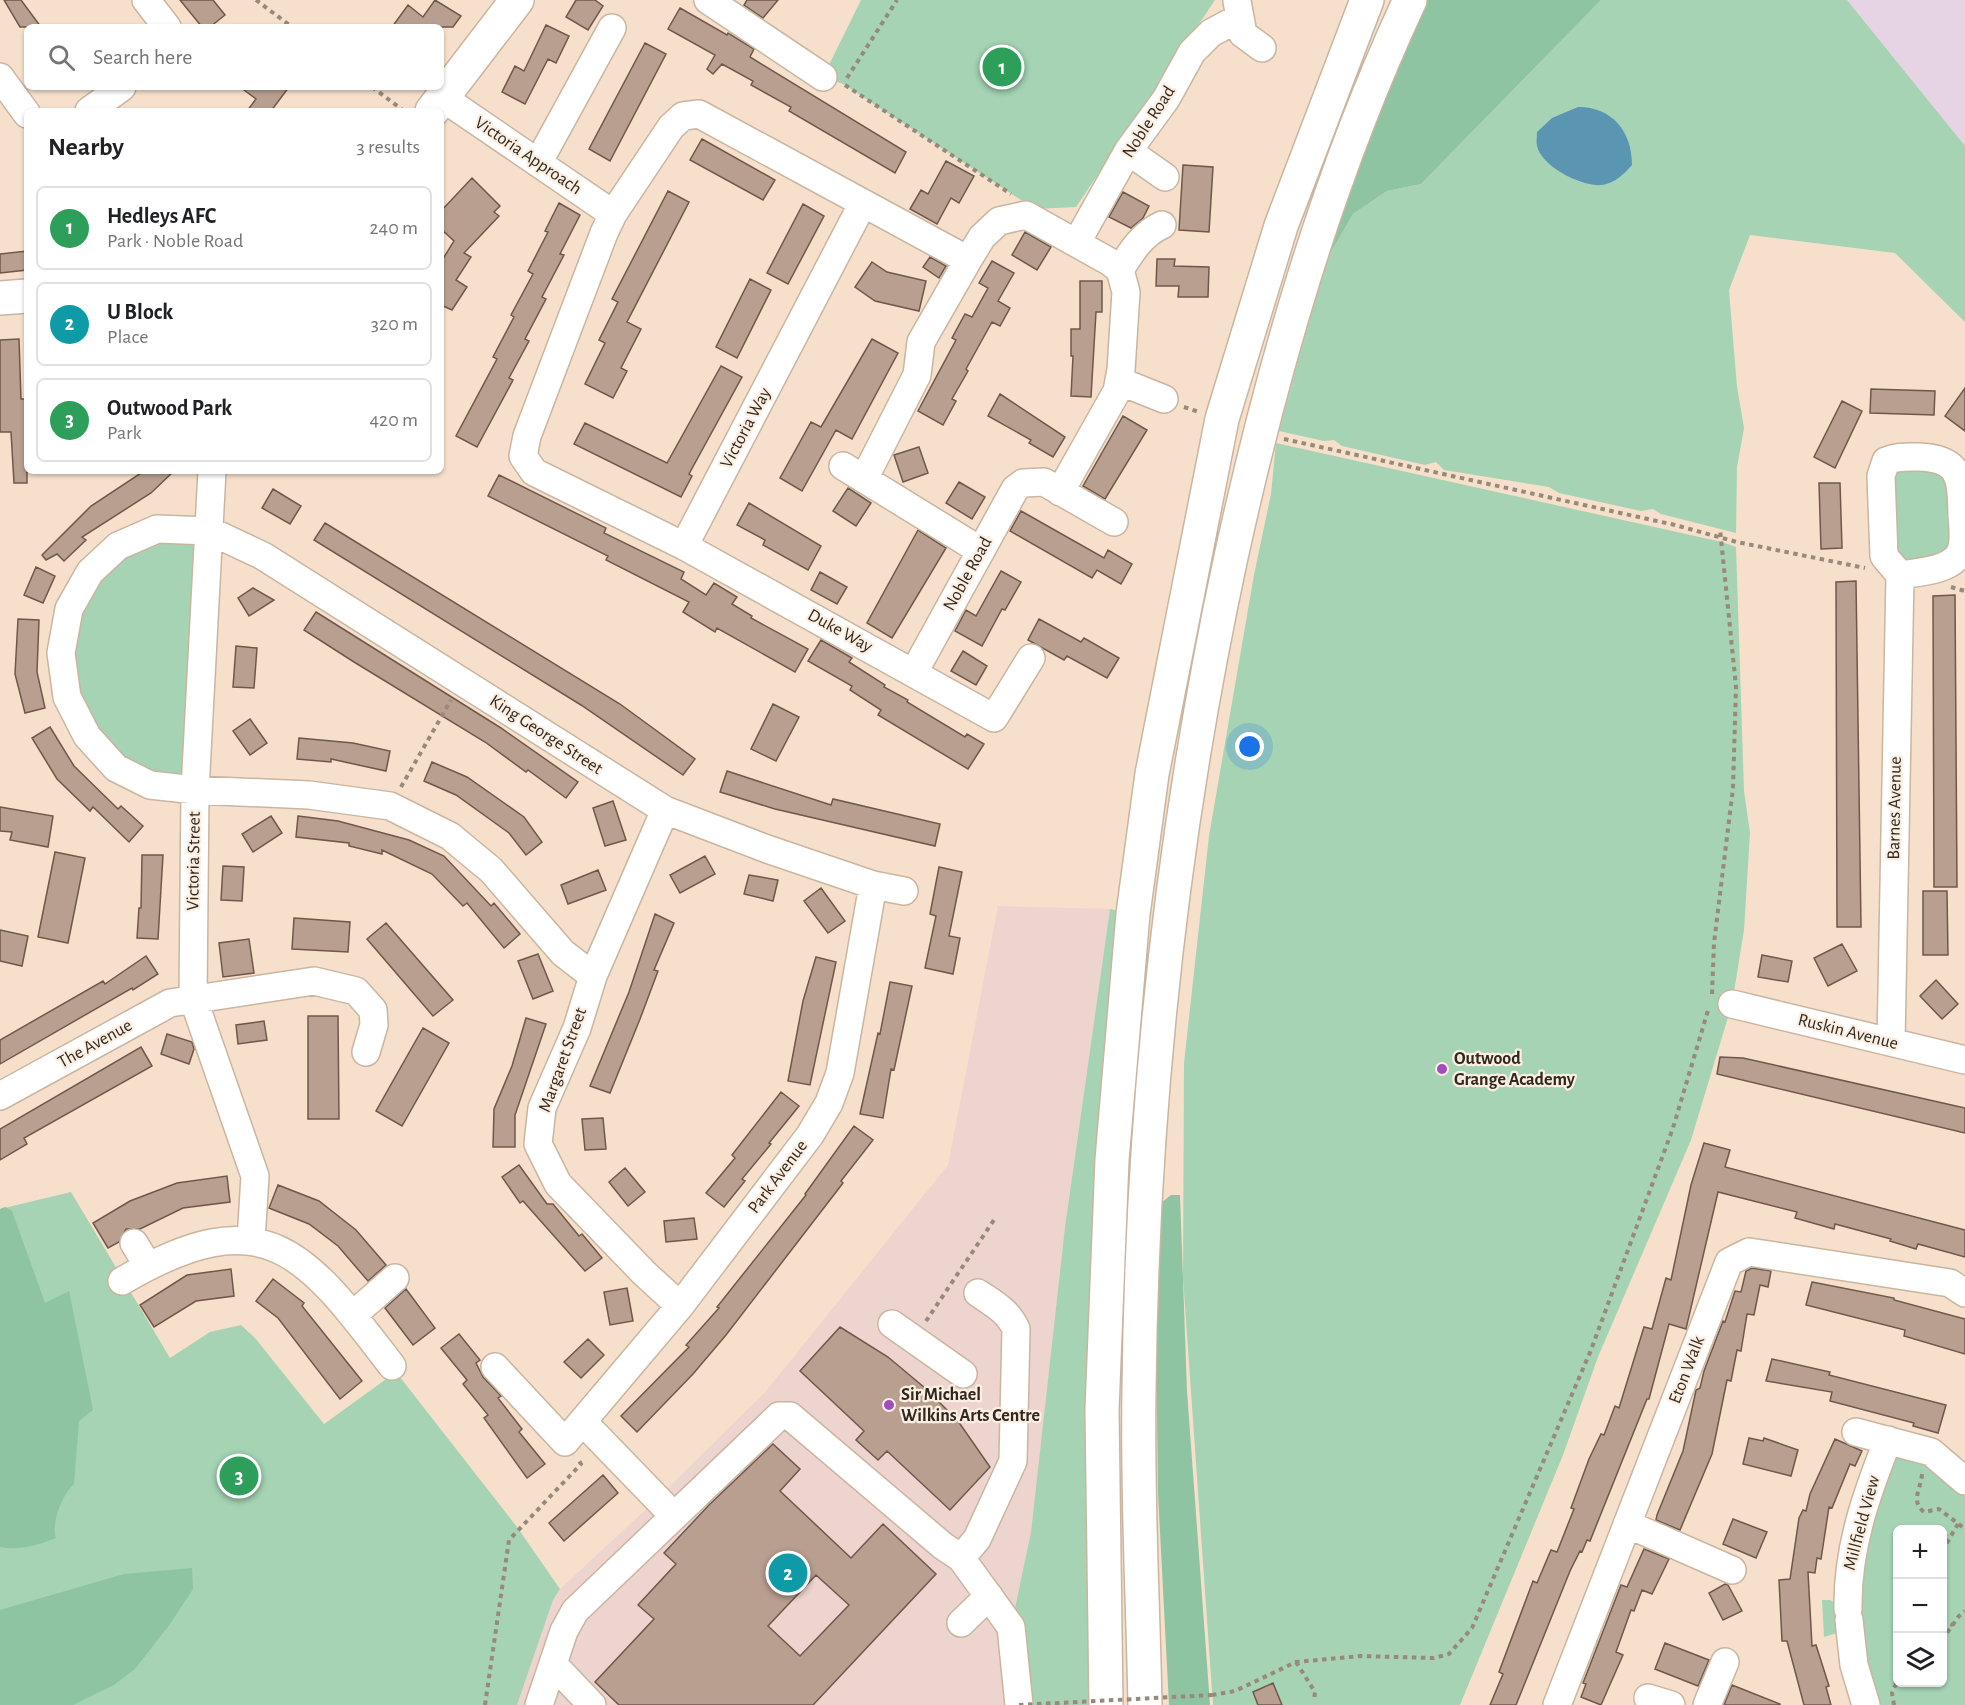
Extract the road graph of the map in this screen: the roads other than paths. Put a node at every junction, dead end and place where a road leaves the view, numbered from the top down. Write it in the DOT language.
graph roads {
  1 [pos="146,0"];
  2 [pos="517,0"];
  3 [pos="708,0"];
  4 [pos="1367,0"];
  5 [pos="1410,0"];
  6 [pos="1238,9"];
  7 [pos="165,24"];
  8 [pos="612,28"];
  9 [pos="1262,48"];
  10 [pos="0,77"];
  11 [pos="833,80"];
  12 [pos="118,90"];
  13 [pos="438,104"];
  14 [pos="93,108"];
  15 [pos="24,110"];
  16 [pos="1128,151"];
  17 [pos="538,163"];
  18 [pos="1165,177"];
  19 [pos="863,203"];
  20 [pos="613,214"];
  21 [pos="1162,225"];
  22 [pos="1077,242"];
  23 [pos="968,260"];
  24 [pos="1120,270"];
  25 [pos="24,296"];
  26 [pos="0,298"];
  27 [pos="1119,381"];
  28 [pos="1164,399"];
  29 [pos="212,474"];
  30 [pos="1060,492"];
  31 [pos="1114,522"];
  32 [pos="210,531"];
  33 [pos="684,546"];
  34 [pos="981,551"];
  35 [pos="1900,575"];
  36 [pos="1031,658"];
  37 [pos="914,672"];
  38 [pos="195,790"];
  39 [pos="665,810"];
  40 [pos="873,885"];
  41 [pos="904,891"];
  42 [pos="593,976"];
  43 [pos="193,998"];
  44 [pos="1732,1004"];
  45 [pos="1891,1042"];
  46 [pos="366,1052"];
  47 [pos="1965,1060"];
  48 [pos="0,1096"];
  49 [pos="251,1240"];
  50 [pos="134,1243"];
  51 [pos="148,1266"];
  52 [pos="395,1278"];
  53 [pos="122,1281"];
  54 [pos="978,1293"];
  55 [pos="1965,1293"];
  56 [pos="680,1306"];
  57 [pos="353,1315"];
  58 [pos="891,1324"];
  59 [pos="392,1366"];
  60 [pos="495,1367"];
  61 [pos="963,1374"];
  62 [pos="1856,1432"];
  63 [pos="574,1433"];
  64 [pos="1888,1440"];
  65 [pos="1965,1481"];
  66 [pos="673,1515"];
  67 [pos="1627,1524"];
  68 [pos="962,1558"];
  69 [pos="1732,1570"];
  70 [pos="989,1596"];
  71 [pos="961,1623"];
  72 [pos="1725,1662"];
  73 [pos="553,1664"];
  74 [pos="538,1705"];
  75 [pos="592,1705"];
  76 [pos="1019,1705"];
  77 [pos="1106,1705"];
  78 [pos="1145,1705"];
  79 [pos="1557,1705"];
  80 [pos="1707,1705"];
  81 [pos="1866,1705"];
  1 -- 7 [label="street"];
  2 -- 13 [label="main road"];
  3 -- 11 [label="street"];
  4 -- 77 [label="main road"];
  5 -- 78 [label="main road"];
  6 -- 9 [label="street, Noble Road"];
  6 -- 16 [label="street, Noble Road"];
  8 -- 17 [label="street"];
  10 -- 15 [label="street"];
  12 -- 14 [label="street"];
  13 -- 17 [label="street, Victoria Approach"];
  16 -- 18 [label="street"];
  16 -- 22 [label="street, Noble Road"];
  17 -- 20 [label="street, Victoria Approach"];
  19 -- 20 [label="street"];
  19 -- 23 [label="street"];
  19 -- 33 [label="street, Victoria Way"];
  20 -- 33 [label="street"];
  21 -- 24 [label="street"];
  22 -- 23 [label="street"];
  22 -- 24 [label="street"];
  23 -- 34 [label="street"];
  24 -- 27 [label="street"];
  25 -- 26 [label="main road"];
  27 -- 28 [label="street"];
  27 -- 30 [label="street"];
  29 -- 32 [label="street, Victoria Street"];
  30 -- 31 [label="street, Noble Road"];
  30 -- 34 [label="street, Noble Road"];
  32 -- 38 [label="street, Victoria Street"];
  32 -- 38 [label="street"];
  32 -- 39 [label="street, King George Street"];
  33 -- 37 [label="street, Duke Way"];
  34 -- 37 [label="street, Noble Road"];
  35 -- 35 [label="street"];
  35 -- 45 [label="street, Barnes Avenue"];
  36 -- 37 [label="street, Duke Way"];
  38 -- 42 [label="street"];
  38 -- 43 [label="street, Victoria Street"];
  39 -- 40 [label="street, King George Street"];
  39 -- 42 [label="street, Margaret Street"];
  40 -- 41 [label="street, King George Street"];
  40 -- 56 [label="street, Park Avenue"];
  42 -- 56 [label="street, Margaret Street"];
  43 -- 46 [label="street, The Avenue"];
  43 -- 48 [label="street, The Avenue"];
  43 -- 49 [label="street, Victoria Street"];
  44 -- 45 [label="street, Ruskin Avenue"];
  45 -- 47 [label="street, Ruskin Avenue"];
  49 -- 51 [label="street"];
  49 -- 57 [label="street"];
  50 -- 51 [label="street"];
  51 -- 53 [label="street"];
  52 -- 57 [label="street"];
  54 -- 68 [label="street"];
  55 -- 67 [label="street, Eton Walk"];
  56 -- 63 [label="street, Park Avenue"];
  57 -- 59 [label="street"];
  58 -- 61 [label="street"];
  60 -- 63 [label="street"];
  62 -- 64 [label="street"];
  63 -- 66 [label="street"];
  64 -- 65 [label="street"];
  64 -- 81 [label="street, Millfield View"];
  66 -- 68 [label="street"];
  66 -- 73 [label="street"];
  67 -- 69 [label="street"];
  67 -- 79 [label="street, Eton Walk"];
  68 -- 70 [label="street"];
  70 -- 71 [label="street"];
  70 -- 76 [label="street"];
  72 -- 80 [label="street"];
  73 -- 74 [label="street"];
  73 -- 75 [label="street"];
}
